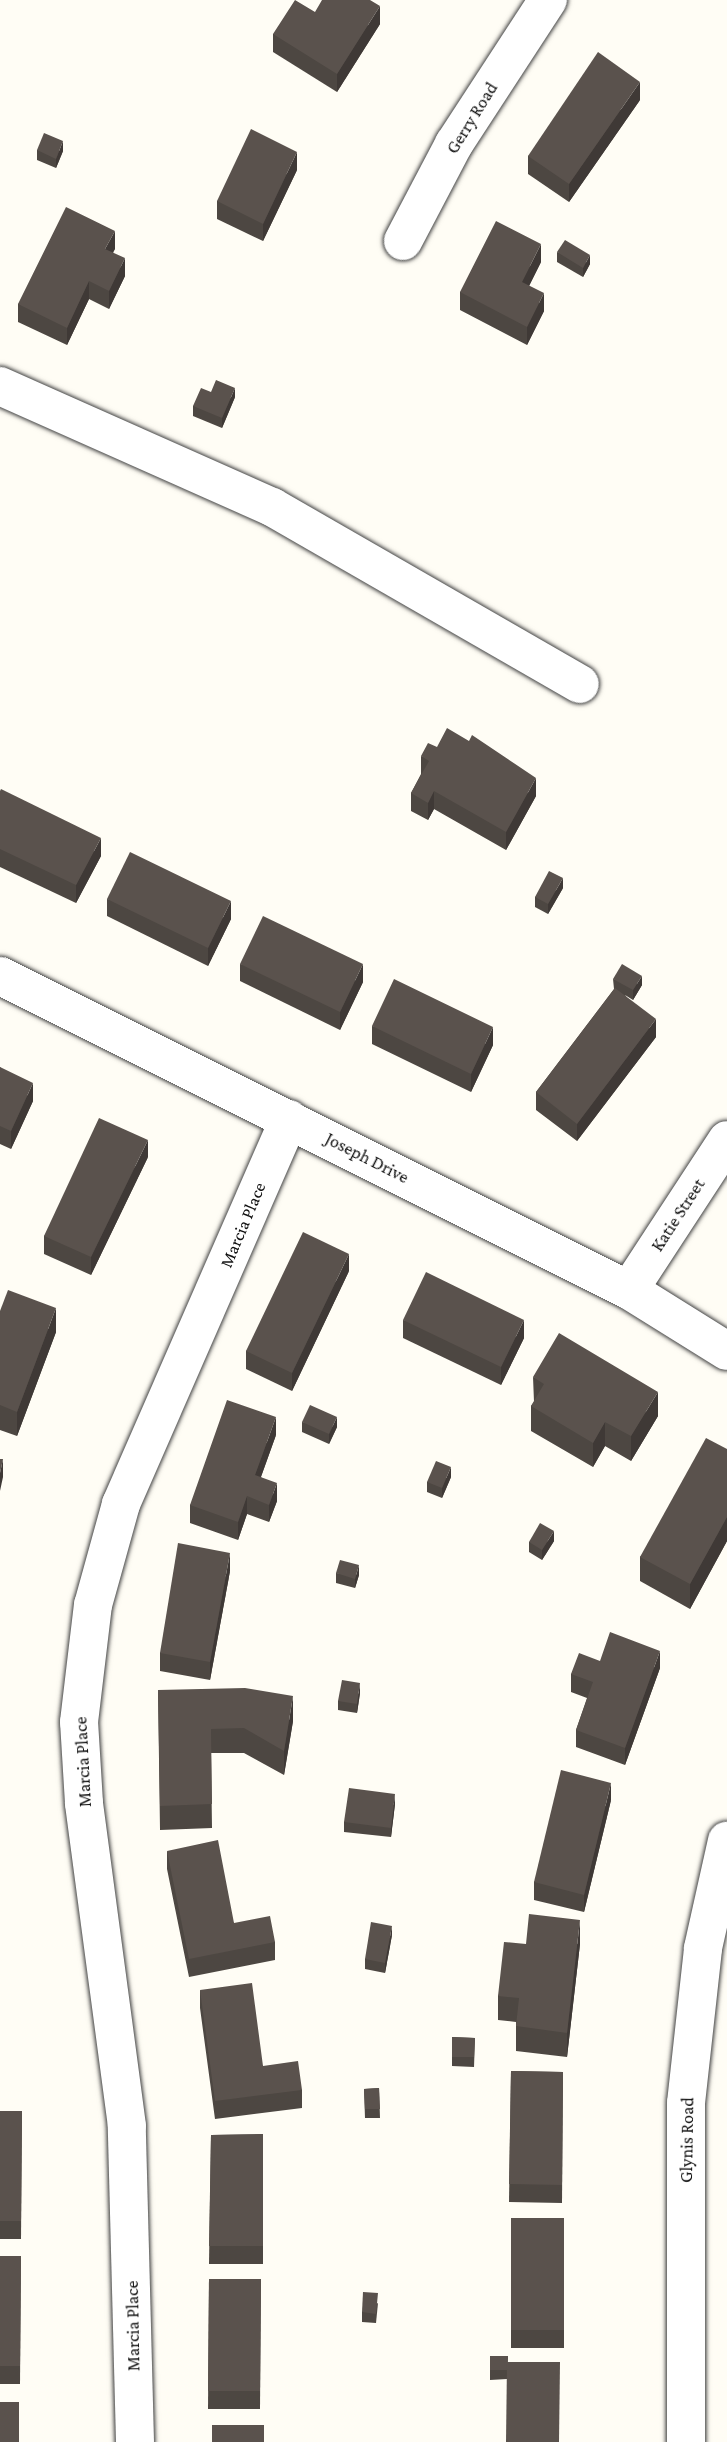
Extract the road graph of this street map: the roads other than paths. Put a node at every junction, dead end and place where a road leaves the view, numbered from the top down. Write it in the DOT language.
graph roads {
  1 [pos="548,0"];
  2 [pos="403,241"];
  3 [pos="0,386"];
  4 [pos="580,684"];
  5 [pos="0,976"];
  6 [pos="289,1119"];
  7 [pos="727,1140"];
  8 [pos="629,1290"];
  9 [pos="727,1351"];
  10 [pos="727,1841"];
  11 [pos="135,2442"];
  12 [pos="686,2442"];
  1 -- 2 [label="street, Gerry Road"];
  3 -- 4 [label="street"];
  5 -- 6 [label="street, Joseph Drive"];
  6 -- 8 [label="street, Joseph Drive"];
  6 -- 11 [label="street, Marcia Place"];
  7 -- 8 [label="street, Katie Street"];
  8 -- 9 [label="street, Joseph Drive"];
  10 -- 12 [label="street, Glynis Road"];
}
